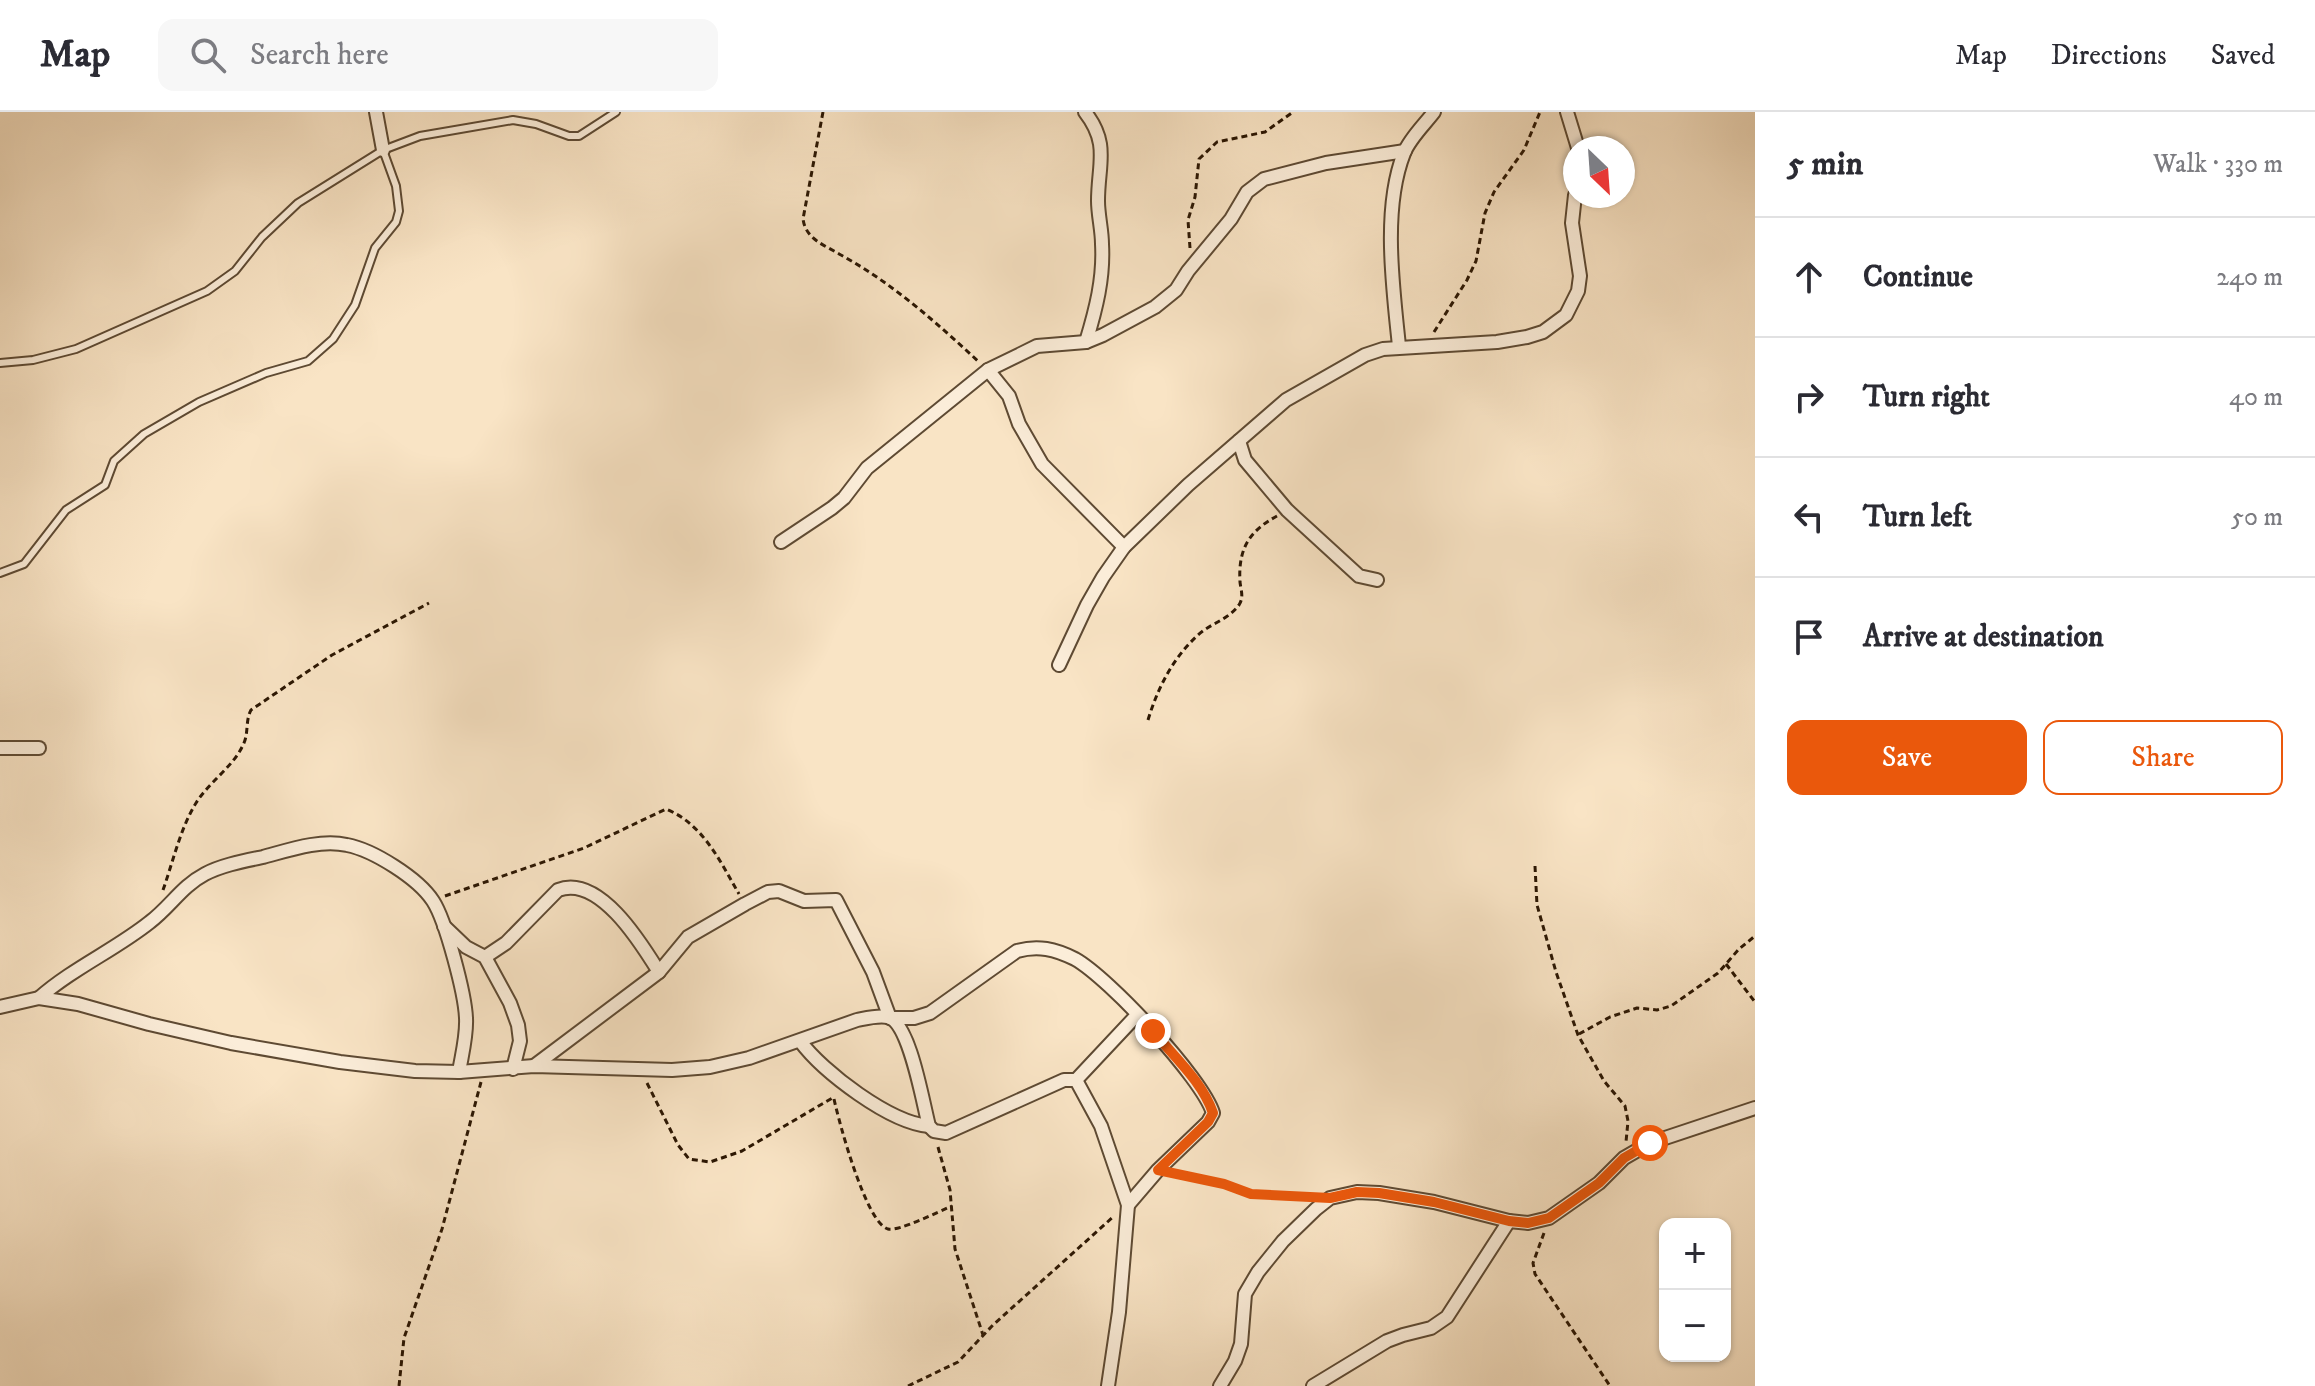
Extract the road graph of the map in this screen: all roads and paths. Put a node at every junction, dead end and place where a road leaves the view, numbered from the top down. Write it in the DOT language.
graph roads {
  1 [pos="376,112"];
  2 [pos="616,112"];
  3 [pos="823,112"];
  4 [pos="1085,112"];
  5 [pos="1293,112"];
  6 [pos="1434,112"];
  7 [pos="1540,112"];
  8 [pos="1567,112"];
  9 [pos="1574,136"];
  10 [pos="383,150"];
  11 [pos="1405,151"];
  12 [pos="1574,208"];
  13 [pos="1195,263"];
  14 [pos="1086,342"];
  15 [pos="1399,346"];
  16 [pos="1427,346"];
  17 [pos="0,363"];
  18 [pos="988,370"];
  19 [pos="1239,441"];
  20 [pos="1287,510"];
  21 [pos="781,542"];
  22 [pos="1124,547"];
  23 [pos="0,573"];
  24 [pos="1377,580"];
  25 [pos="429,603"];
  26 [pos="1059,665"];
  27 [pos="1148,720"];
  28 [pos="0,748"];
  29 [pos="39,748"];
  30 [pos="1535,866"];
  31 [pos="163,892"];
  32 [pos="432,900"];
  33 [pos="745,904"];
  34 [pos="443,925"];
  35 [pos="1755,936"];
  36 [pos="485,957"];
  37 [pos="1726,964"];
  38 [pos="659,972"];
  39 [pos="39,998"];
  40 [pos="1755,1002"];
  41 [pos="0,1007"];
  42 [pos="1137,1015"];
  43 [pos="890,1018"];
  44 [pos="1578,1035"];
  45 [pos="800,1041"];
  46 [pos="534,1066"];
  47 [pos="513,1069"];
  48 [pos="640,1069"];
  49 [pos="459,1072"];
  50 [pos="484,1072"];
  51 [pos="1076,1080"];
  52 [pos="1755,1108"];
  53 [pos="931,1129"];
  54 [pos="1624,1158"];
  55 [pos="1158,1170"];
  56 [pos="1330,1198"];
  57 [pos="1128,1205"];
  58 [pos="952,1206"];
  59 [pos="1549,1218"];
  60 [pos="1509,1221"];
  61 [pos="983,1335"];
  62 [pos="399,1386"];
  63 [pos="908,1386"];
  64 [pos="1108,1386"];
  65 [pos="1220,1386"];
  66 [pos="1313,1386"];
  67 [pos="1610,1386"];
  1 -- 10 [label="street"];
  2 -- 10 [label="lane"];
  3 -- 18 [label="path"];
  4 -- 14 [label="street"];
  5 -- 13 [label="path"];
  6 -- 11 [label="street"];
  7 -- 16 [label="path"];
  8 -- 9 [label="street"];
  10 -- 17 [label="lane"];
  10 -- 23 [label="lane"];
  11 -- 13 [label="street"];
  11 -- 15 [label="street"];
  12 -- 16 [label="street"];
  13 -- 14 [label="street"];
  14 -- 18 [label="street"];
  15 -- 16 [label="street"];
  15 -- 19 [label="street"];
  18 -- 21 [label="street"];
  18 -- 22 [label="street"];
  19 -- 20 [label="street"];
  19 -- 22 [label="street"];
  20 -- 24 [label="street"];
  20 -- 27 [label="path"];
  22 -- 26 [label="street"];
  25 -- 31 [label="path"];
  28 -- 29 [label="street"];
  30 -- 44 [label="path"];
  32 -- 33 [label="path"];
  32 -- 34 [label="street"];
  32 -- 39 [label="street"];
  33 -- 38 [label="street"];
  33 -- 43 [label="street"];
  34 -- 36 [label="street"];
  34 -- 49 [label="street"];
  35 -- 37 [label="path"];
  36 -- 38 [label="street"];
  36 -- 47 [label="street"];
  37 -- 40 [label="path"];
  37 -- 44 [label="path"];
  38 -- 46 [label="street"];
  39 -- 41 [label="street"];
  39 -- 49 [label="street"];
  42 -- 43 [label="street"];
  42 -- 51 [label="street"];
  42 -- 55 [label="street"];
  43 -- 45 [label="street"];
  43 -- 53 [label="street"];
  44 -- 54 [label="path"];
  45 -- 48 [label="street"];
  45 -- 53 [label="street"];
  46 -- 47 [label="street"];
  46 -- 48 [label="street"];
  47 -- 50 [label="street"];
  48 -- 58 [label="path"];
  49 -- 50 [label="street"];
  50 -- 62 [label="path"];
  51 -- 53 [label="street"];
  51 -- 57 [label="street"];
  52 -- 54 [label="street"];
  53 -- 58 [label="path"];
  54 -- 59 [label="street"];
  55 -- 56 [label="path"];
  55 -- 57 [label="street"];
  56 -- 60 [label="street"];
  56 -- 65 [label="street"];
  57 -- 61 [label="path"];
  57 -- 64 [label="street"];
  58 -- 61 [label="path"];
  59 -- 60 [label="street"];
  59 -- 67 [label="path"];
  60 -- 66 [label="street"];
  61 -- 63 [label="path"];
}
